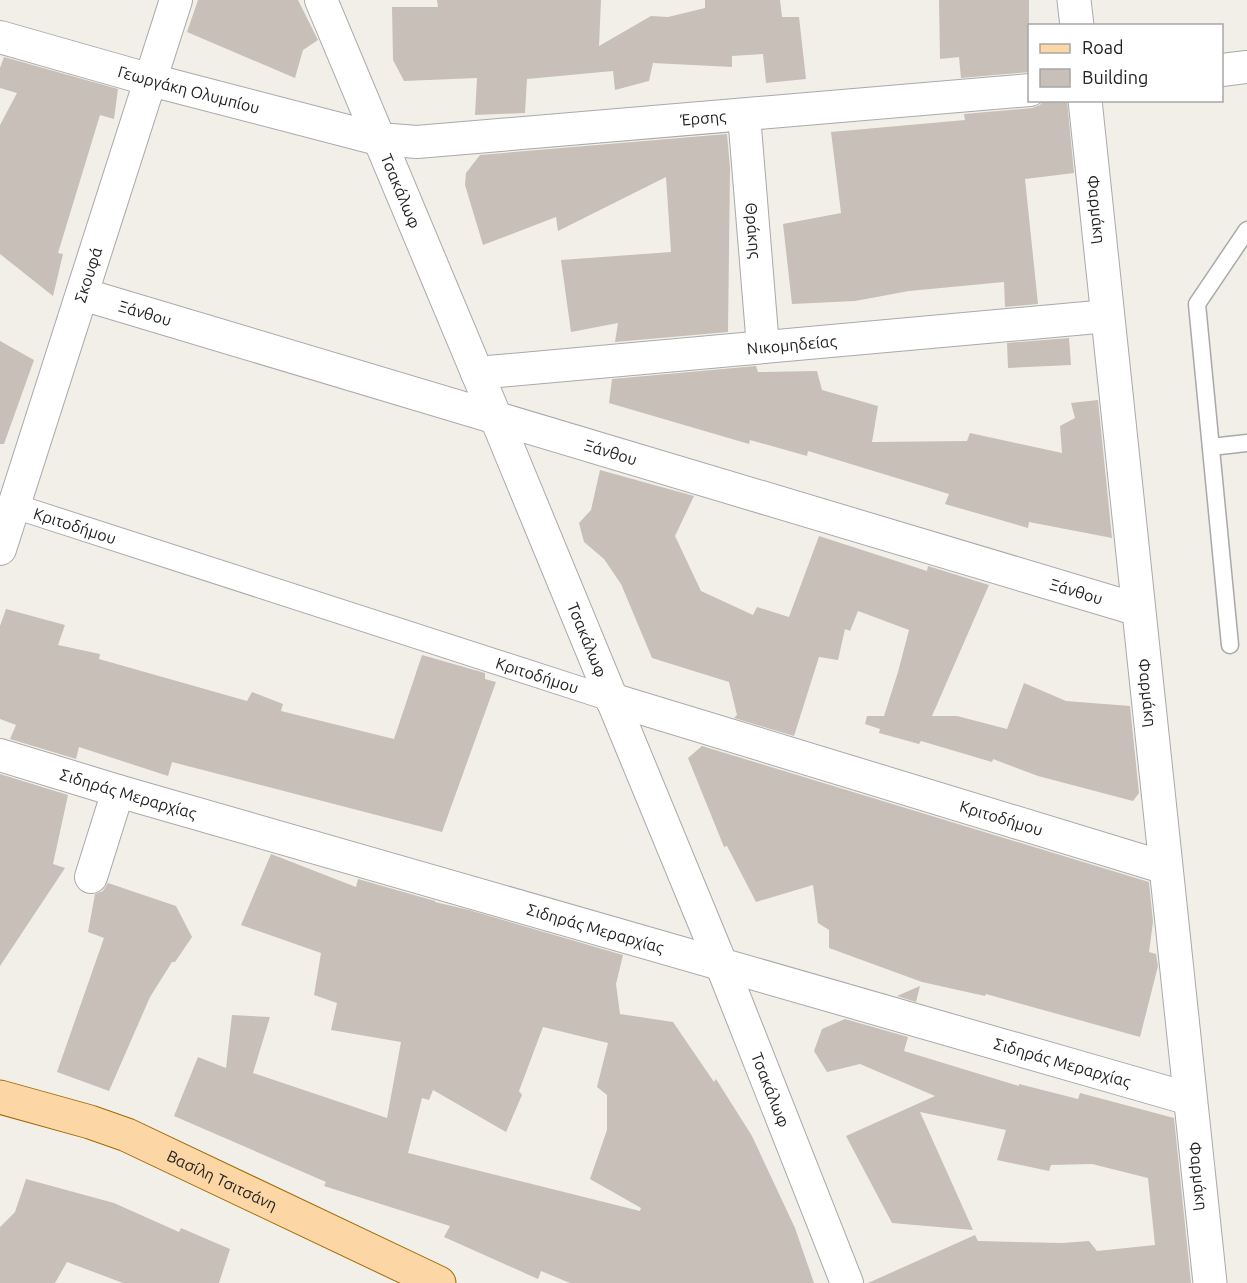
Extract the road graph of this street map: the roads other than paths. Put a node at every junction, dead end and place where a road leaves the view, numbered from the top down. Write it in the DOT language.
graph roads {
  1 [pos="176,0"];
  2 [pos="321,0"];
  3 [pos="1074,0"];
  4 [pos="1077,24"];
  5 [pos="0,37"];
  6 [pos="1247,67"];
  7 [pos="1223,70"];
  8 [pos="151,80"];
  9 [pos="1028,90"];
  10 [pos="1085,102"];
  11 [pos="744,114"];
  12 [pos="378,139"];
  13 [pos="1247,230"];
  14 [pos="82,294"];
  15 [pos="1108,316"];
  16 [pos="763,347"];
  17 [pos="477,373"];
  18 [pos="496,418"];
  19 [pos="1247,443"];
  20 [pos="1211,447"];
  21 [pos="14,506"];
  22 [pos="0,549"];
  23 [pos="1139,610"];
  24 [pos="1230,645"];
  25 [pos="611,699"];
  26 [pos="0,755"];
  27 [pos="118,791"];
  28 [pos="1166,868"];
  29 [pos="91,878"];
  30 [pos="722,966"];
  31 [pos="0,1097"];
  32 [pos="1190,1099"];
  33 [pos="436,1282"];
  34 [pos="847,1283"];
  35 [pos="1210,1283"];
  1 -- 8 [label="street, Σκουφά"];
  2 -- 12 [label="street, Τσακάλωφ"];
  3 -- 4 [label="street"];
  5 -- 8 [label="street, Γεωργάκη Ολυμπίου"];
  6 -- 7 [label="street"];
  8 -- 12 [label="street, Γεωργάκη Ολυμπίου"];
  8 -- 14 [label="street, Σκουφά"];
  9 -- 11 [label="street, Έρσης"];
  10 -- 15 [label="street, Φαρμάκη"];
  11 -- 12 [label="street, Έρσης"];
  11 -- 16 [label="street, Θράκης"];
  12 -- 17 [label="street, Τσακάλωφ"];
  13 -- 20 [label="lane"];
  14 -- 18 [label="street, Ξάνθου"];
  14 -- 21 [label="street, Σκουφά"];
  15 -- 16 [label="street, Νικομηδείας"];
  15 -- 23 [label="street, Φαρμάκη"];
  16 -- 17 [label="street, Νικομηδείας"];
  17 -- 18 [label="street, Τσακάλωφ"];
  18 -- 23 [label="street, Ξάνθου"];
  18 -- 25 [label="street, Τσακάλωφ"];
  19 -- 20 [label="lane"];
  20 -- 24 [label="lane"];
  21 -- 22 [label="street, Σκουφά"];
  21 -- 25 [label="street, Κριτοδήμου"];
  23 -- 28 [label="street, Φαρμάκη"];
  25 -- 28 [label="street, Κριτοδήμου"];
  25 -- 30 [label="street, Τσακάλωφ"];
  26 -- 27 [label="street, Σιδηράς Μεραρχίας"];
  27 -- 29 [label="street"];
  27 -- 30 [label="street, Σιδηράς Μεραρχίας"];
  28 -- 32 [label="street, Φαρμάκη"];
  30 -- 32 [label="street, Σιδηράς Μεραρχίας"];
  30 -- 34 [label="street, Τσακάλωφ"];
  31 -- 33 [label="main road, Βασίλη Τσιτσάνη"];
  32 -- 35 [label="street, Φαρμάκη"];
}
